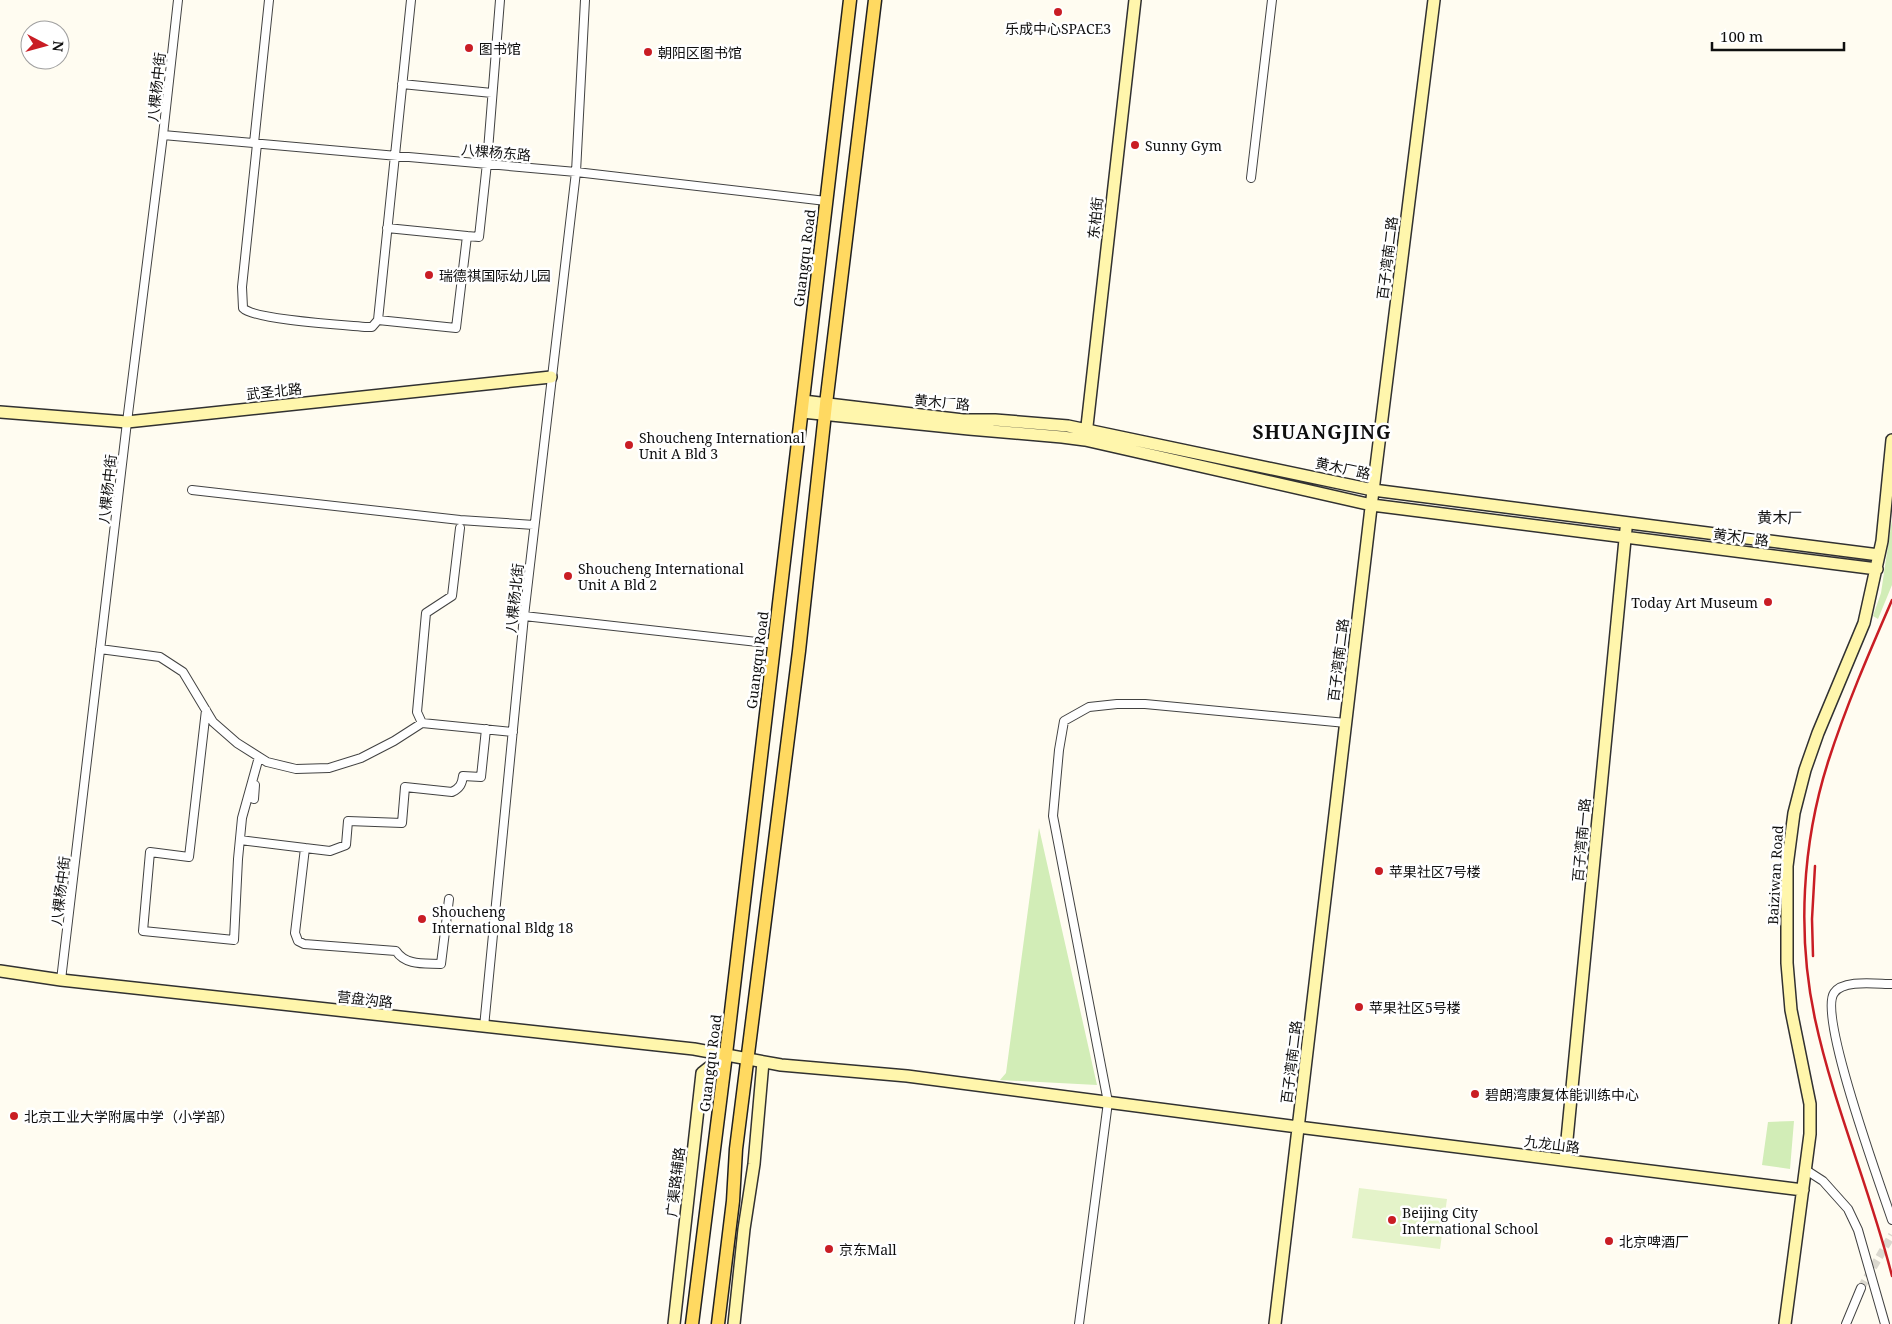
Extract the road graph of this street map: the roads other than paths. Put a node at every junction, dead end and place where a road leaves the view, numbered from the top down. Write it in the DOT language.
graph roads {
  1 [pos="178,0"];
  2 [pos="269,0"];
  3 [pos="411,0"];
  4 [pos="500,0"];
  5 [pos="585,0"];
  6 [pos="850,0"];
  7 [pos="875,0"];
  8 [pos="1135,0"];
  9 [pos="1272,0"];
  10 [pos="1434,0"];
  11 [pos="402,84"];
  12 [pos="492,93"];
  13 [pos="163,135"];
  14 [pos="255,144"];
  15 [pos="394,156"];
  16 [pos="487,163"];
  17 [pos="576,172"];
  18 [pos="1251,178"];
  19 [pos="826,201"];
  20 [pos="387,228"];
  21 [pos="467,236"];
  22 [pos="378,320"];
  23 [pos="551,377"];
  24 [pos="802,407"];
  25 [pos="825,410"];
  26 [pos="0,412"];
  27 [pos="127,422"];
  28 [pos="1086,435"];
  29 [pos="1892,440"];
  30 [pos="192,490"];
  31 [pos="1373,490"];
  32 [pos="1372,505"];
  33 [pos="1626,523"];
  34 [pos="534,525"];
  35 [pos="460,528"];
  36 [pos="1625,537"];
  37 [pos="1879,556"];
  38 [pos="1876,569"];
  39 [pos="524,616"];
  40 [pos="774,644"];
  41 [pos="100,649"];
  42 [pos="206,710"];
  43 [pos="422,723"];
  44 [pos="1346,723"];
  45 [pos="486,729"];
  46 [pos="513,732"];
  47 [pos="259,757"];
  48 [pos="257,766"];
  49 [pos="254,799"];
  50 [pos="240,840"];
  51 [pos="305,848"];
  52 [pos="450,899"];
  53 [pos="0,972"];
  54 [pos="62,980"];
  55 [pos="1892,984"];
  56 [pos="484,1027"];
  57 [pos="726,1054"];
  58 [pos="748,1059"];
  59 [pos="763,1062"];
  60 [pos="1108,1102"];
  61 [pos="1298,1127"];
  62 [pos="1565,1160"];
  63 [pos="1806,1170"];
  64 [pos="1803,1190"];
  65 [pos="1889,1204"];
  66 [pos="1892,1220"];
  67 [pos="1861,1288"];
  68 [pos="674,1324"];
  69 [pos="692,1324"];
  70 [pos="718,1324"];
  71 [pos="734,1324"];
  72 [pos="1079,1324"];
  73 [pos="1275,1324"];
  74 [pos="1785,1324"];
  75 [pos="1846,1324"];
  76 [pos="1885,1324"];
  1 -- 13 [label="street, 八棵杨中街"];
  2 -- 14 [label="street"];
  3 -- 11 [label="street"];
  4 -- 12 [label="street"];
  5 -- 17 [label="street, 八棵杨北街"];
  6 -- 19 [label="main road, Guangqu Road"];
  7 -- 25 [label="main road"];
  8 -- 28 [label="street, 东柏街"];
  9 -- 18 [label="street"];
  10 -- 31 [label="street, 百子湾南二路"];
  11 -- 12 [label="street"];
  11 -- 15 [label="street"];
  12 -- 16 [label="street"];
  13 -- 14 [label="street, 八棵杨东路"];
  13 -- 27 [label="street, 八棵杨中街"];
  14 -- 15 [label="street, 八棵杨东路"];
  14 -- 22 [label="street"];
  15 -- 16 [label="street, 八棵杨东路"];
  15 -- 20 [label="street"];
  16 -- 17 [label="street, 八棵杨东路"];
  16 -- 21 [label="street"];
  17 -- 19 [label="street, 八棵杨东路"];
  17 -- 23 [label="street, 八棵杨北街"];
  19 -- 24 [label="main road, Guangqu Road"];
  20 -- 21 [label="street"];
  20 -- 22 [label="street"];
  21 -- 22 [label="street"];
  23 -- 27 [label="street, 武圣北路"];
  23 -- 34 [label="street, 八棵杨北街"];
  24 -- 25 [label="street, 黄木厂路"];
  24 -- 40 [label="main road, Guangqu Road"];
  25 -- 28 [label="street, 黄木厂路"];
  25 -- 58 [label="main road"];
  26 -- 27 [label="street, 武圣北路"];
  27 -- 41 [label="street, 八棵杨中街"];
  28 -- 31 [label="street, 黄木厂路"];
  28 -- 32 [label="street, 黄木厂路"];
  29 -- 37 [label="street, Baiziwan Road"];
  30 -- 34 [label="street"];
  31 -- 32 [label="street, 百子湾南二路"];
  31 -- 33 [label="street, 黄木厂路"];
  32 -- 36 [label="street, 黄木厂路"];
  32 -- 44 [label="street, 百子湾南二路"];
  33 -- 36 [label="street, 百子湾南一路"];
  33 -- 37 [label="street, 黄木厂路"];
  34 -- 39 [label="street, 八棵杨北街"];
  35 -- 43 [label="street"];
  36 -- 38 [label="street, 黄木厂路"];
  36 -- 62 [label="street, 百子湾南一路"];
  37 -- 38 [label="street, Baiziwan Road"];
  38 -- 63 [label="street, Baiziwan Road"];
  39 -- 40 [label="street"];
  39 -- 46 [label="street, 八棵杨北街"];
  40 -- 57 [label="main road, Guangqu Road"];
  41 -- 42 [label="street"];
  41 -- 54 [label="street, 八棵杨中街"];
  42 -- 47 [label="street"];
  42 -- 50 [label="street"];
  43 -- 45 [label="street"];
  43 -- 47 [label="street"];
  44 -- 60 [label="street"];
  44 -- 61 [label="street, 百子湾南二路"];
  45 -- 46 [label="street"];
  45 -- 51 [label="street"];
  46 -- 56 [label="street, 八棵杨北街"];
  47 -- 48 [label="street"];
  48 -- 49 [label="street"];
  48 -- 50 [label="street"];
  50 -- 51 [label="street"];
  51 -- 52 [label="street"];
  53 -- 54 [label="street, 营盘沟路"];
  54 -- 56 [label="street, 营盘沟路"];
  55 -- 65 [label="street"];
  56 -- 57 [label="street, 营盘沟路"];
  57 -- 58 [label="street, 营盘沟路"];
  57 -- 68 [label="street, 广渠路辅路"];
  57 -- 69 [label="main road, Guangqu Road"];
  58 -- 59 [label="street, 营盘沟路"];
  58 -- 70 [label="main road"];
  59 -- 60 [label="street, 营盘沟路"];
  59 -- 71 [label="street"];
  60 -- 61 [label="street, 九龙山路"];
  60 -- 72 [label="street"];
  61 -- 62 [label="street, 九龙山路"];
  61 -- 73 [label="street, 百子湾南二路"];
  62 -- 64 [label="street, 九龙山路"];
  63 -- 64 [label="street, Baiziwan Road"];
  63 -- 76 [label="street"];
  64 -- 74 [label="street, Baiziwan Road"];
  65 -- 66 [label="street"];
  67 -- 75 [label="street"];
}
